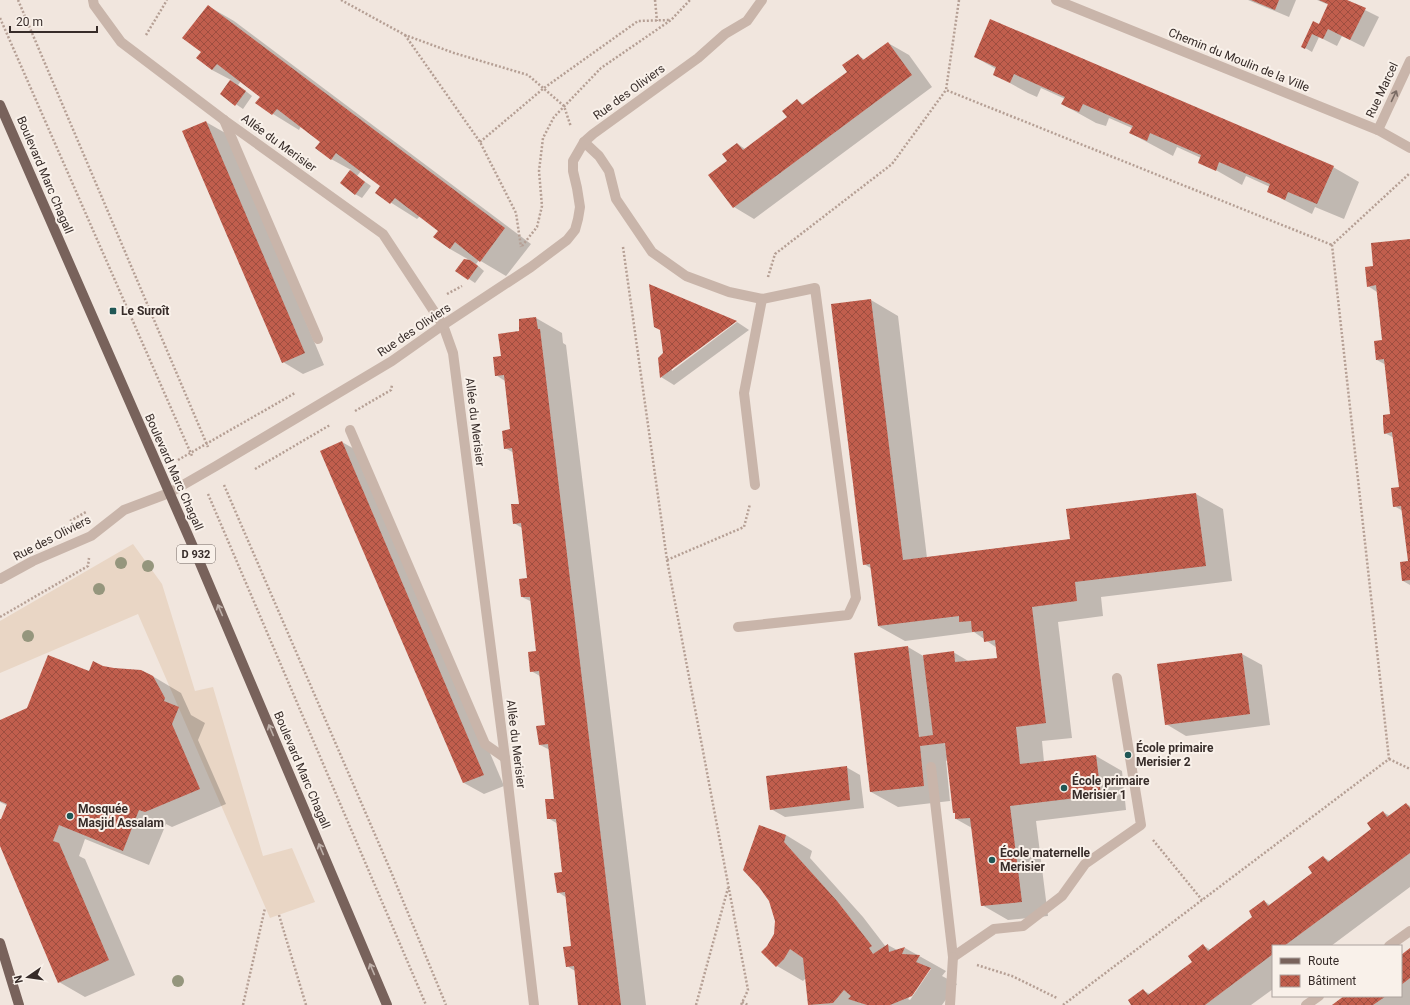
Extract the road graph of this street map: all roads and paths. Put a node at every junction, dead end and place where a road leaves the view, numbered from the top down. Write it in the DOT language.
graph roads {
  1 [pos="18,0"];
  2 [pos="93,0"];
  3 [pos="168,0"];
  4 [pos="341,0"];
  5 [pos="656,0"];
  6 [pos="690,0"];
  7 [pos="752,0"];
  8 [pos="762,0"];
  9 [pos="960,0"];
  10 [pos="1056,0"];
  11 [pos="0,18"];
  12 [pos="671,20"];
  13 [pos="747,20"];
  14 [pos="657,21"];
  15 [pos="405,35"];
  16 [pos="136,52"];
  17 [pos="1410,61"];
  18 [pos="544,88"];
  19 [pos="946,90"];
  20 [pos="0,105"];
  21 [pos="564,106"];
  22 [pos="224,120"];
  23 [pos="1378,130"];
  24 [pos="480,142"];
  25 [pos="584,142"];
  26 [pos="1410,148"];
  27 [pos="1410,173"];
  28 [pos="1332,245"];
  29 [pos="623,246"];
  30 [pos="462,285"];
  31 [pos="762,299"];
  32 [pos="429,305"];
  33 [pos="443,325"];
  34 [pos="318,339"];
  35 [pos="295,393"];
  36 [pos="350,430"];
  37 [pos="206,443"];
  38 [pos="190,452"];
  39 [pos="216,466"];
  40 [pos="159,471"];
  41 [pos="200,475"];
  42 [pos="755,485"];
  43 [pos="169,493"];
  44 [pos="90,509"];
  45 [pos="64,524"];
  46 [pos="91,536"];
  47 [pos="667,560"];
  48 [pos="0,579"];
  49 [pos="0,617"];
  50 [pos="738,627"];
  51 [pos="1118,678"];
  52 [pos="505,758"];
  53 [pos="1389,758"];
  54 [pos="931,767"];
  55 [pos="1410,769"];
  56 [pos="1140,825"];
  57 [pos="728,886"];
  58 [pos="1202,900"];
  59 [pos="265,908"];
  60 [pos="279,915"];
  61 [pos="1410,931"];
  62 [pos="0,943"];
  63 [pos="1390,945"];
  64 [pos="953,957"];
  65 [pos="1318,997"];
  66 [pos="1057,998"];
  67 [pos="742,1004"];
  68 [pos="19,1005"];
  69 [pos="243,1005"];
  70 [pos="306,1005"];
  71 [pos="387,1005"];
  72 [pos="426,1005"];
  73 [pos="446,1005"];
  74 [pos="534,1005"];
  75 [pos="696,1005"];
  76 [pos="748,1005"];
  77 [pos="950,1005"];
  78 [pos="1063,1005"];
  79 [pos="1306,1005"];
  1 -- 37 [label="path"];
  2 -- 16 [label="street, Allée du Merisier"];
  3 -- 16 [label="path"];
  4 -- 15 [label="path"];
  5 -- 14 [label="path"];
  6 -- 12 [label="path"];
  7 -- 13 [label="street"];
  8 -- 13 [label="street, Rue des Oliviers"];
  9 -- 19 [label="path"];
  10 -- 23 [label="street, Chemin du Moulin de la Ville"];
  11 -- 38 [label="path"];
  12 -- 14 [label="path"];
  12 -- 21 [label="path"];
  13 -- 25 [label="street, Rue des Oliviers"];
  14 -- 18 [label="path"];
  15 -- 18 [label="path"];
  15 -- 24 [label="path"];
  16 -- 22 [label="street, Allée du Merisier"];
  23 -- 17 [label="street, Rue Marcel, one-way"];
  18 -- 21 [label="path"];
  18 -- 24 [label="path"];
  19 -- 28 [label="path"];
  19 -- 31 [label="path"];
  20 -- 40 [label="main road, Boulevard Marc Chagall / D 932"];
  21 -- 24 [label="path"];
  22 -- 32 [label="street, Allée du Merisier"];
  22 -- 34 [label="street"];
  23 -- 26 [label="street, Chemin du Moulin de la Ville"];
  25 -- 31 [label="street"];
  25 -- 33 [label="street, Rue des Oliviers"];
  27 -- 28 [label="path"];
  28 -- 53 [label="path"];
  29 -- 47 [label="path"];
  30 -- 32 [label="path, Rue des Oliviers"];
  31 -- 42 [label="street"];
  31 -- 50 [label="street"];
  32 -- 33 [label="street, Allée du Merisier"];
  33 -- 39 [label="street, Rue des Oliviers"];
  33 -- 52 [label="street, Allée du Merisier"];
  35 -- 37 [label="path"];
  36 -- 52 [label="street"];
  37 -- 38 [label="path"];
  37 -- 39 [label="path"];
  38 -- 40 [label="path"];
  38 -- 41 [label="path"];
  39 -- 41 [label="street, Rue des Oliviers"];
  39 -- 73 [label="path"];
  40 -- 43 [label="main road, Boulevard Marc Chagall / D 932"];
  41 -- 43 [label="street, Rue des Oliviers"];
  41 -- 72 [label="path"];
  42 -- 47 [label="path"];
  43 -- 46 [label="street, Rue des Oliviers"];
  71 -- 43 [label="main road, Boulevard Marc Chagall / D 932, one-way"];
  44 -- 45 [label="path"];
  46 -- 48 [label="street, Rue des Oliviers"];
  46 -- 49 [label="path"];
  47 -- 57 [label="path"];
  51 -- 56 [label="street"];
  52 -- 74 [label="street, Allée du Merisier"];
  53 -- 55 [label="path"];
  53 -- 58 [label="path"];
  54 -- 64 [label="street"];
  56 -- 58 [label="path"];
  56 -- 64 [label="street"];
  57 -- 67 [label="path"];
  57 -- 75 [label="path"];
  58 -- 78 [label="path"];
  59 -- 69 [label="path"];
  60 -- 70 [label="path"];
  61 -- 63 [label="street"];
  62 -- 68 [label="main road"];
  64 -- 66 [label="path"];
  64 -- 77 [label="street"];
  65 -- 79 [label="street"];
  67 -- 76 [label="path"];
}
